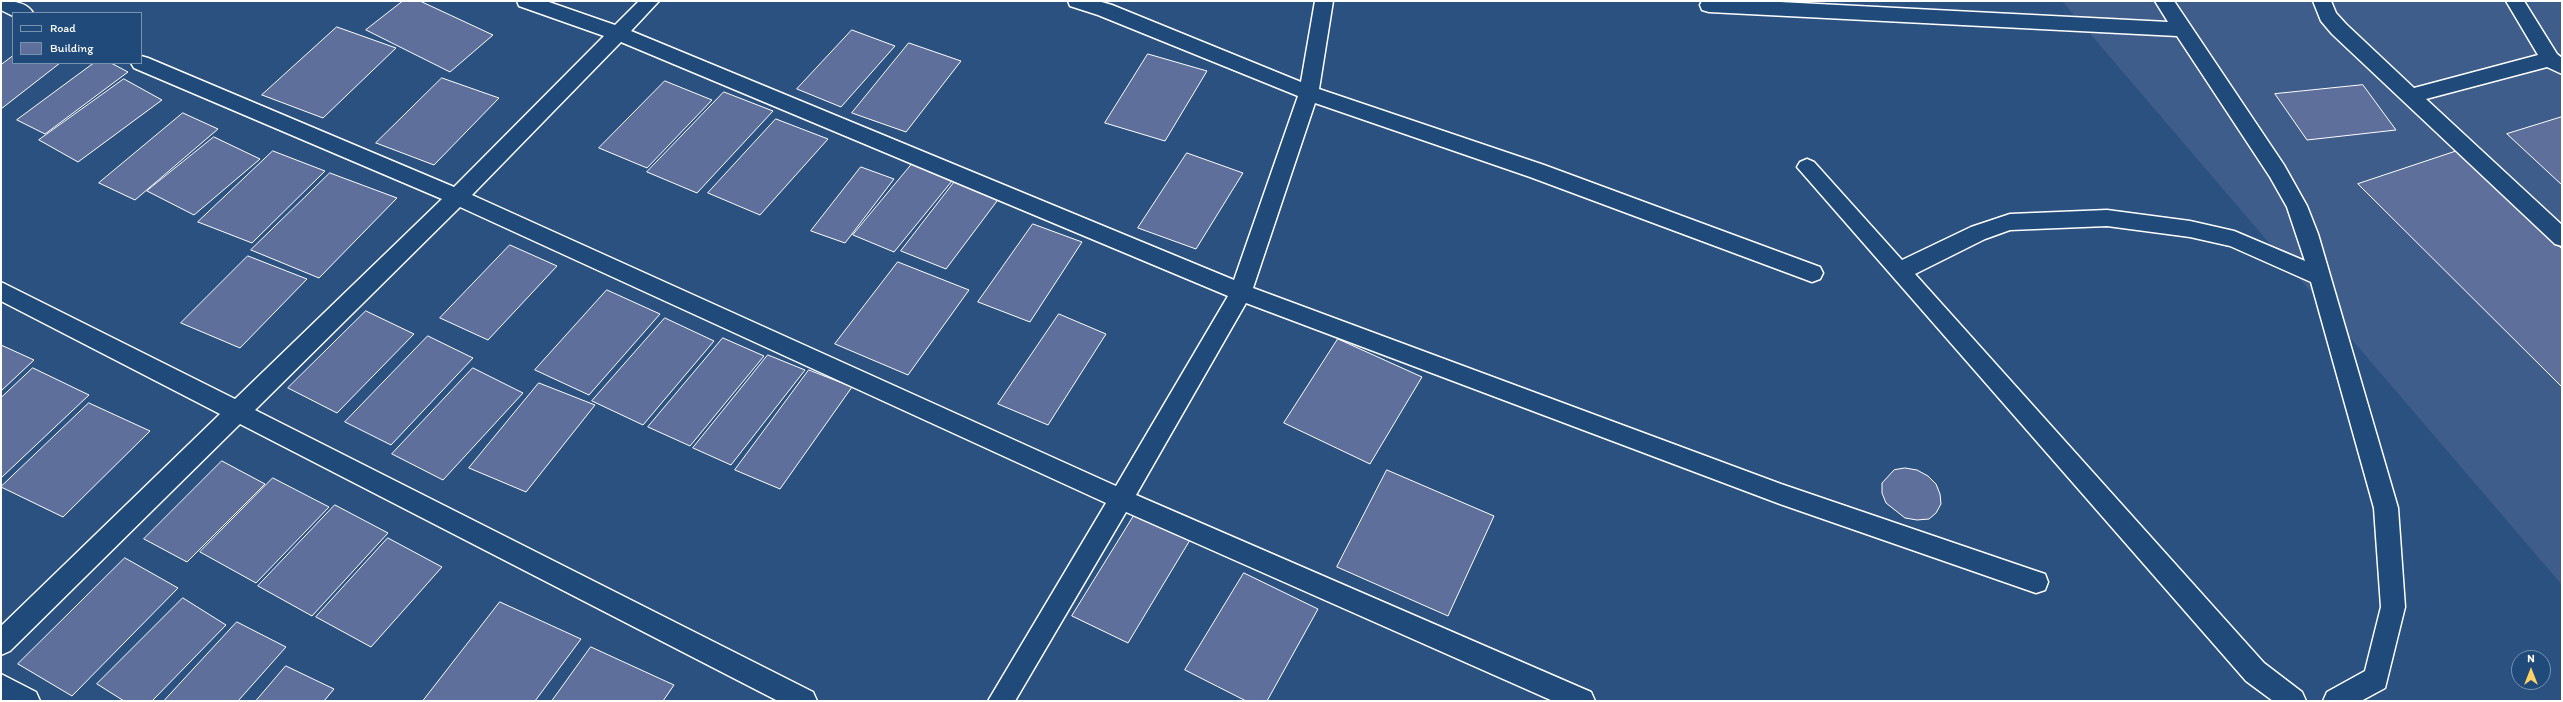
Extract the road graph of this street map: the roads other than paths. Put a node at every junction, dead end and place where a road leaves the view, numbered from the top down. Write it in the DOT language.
graph roads {
  1 [pos="526,1"];
  2 [pos="650,1"];
  3 [pos="1078,1"];
  4 [pos="1324,1"];
  5 [pos="2164,1"];
  6 [pos="2322,1"];
  7 [pos="2515,1"];
  8 [pos="1,3"];
  9 [pos="1709,5"];
  10 [pos="22,12"];
  11 [pos="2181,28"];
  12 [pos="617,33"];
  13 [pos="142,63"];
  14 [pos="2556,63"];
  15 [pos="1309,93"];
  16 [pos="2412,96"];
  17 [pos="1807,167"];
  18 [pos="457,197"];
  19 [pos="2562,238"];
  20 [pos="1900,271"];
  21 [pos="1812,273"];
  22 [pos="2320,277"];
  23 [pos="1,292"];
  24 [pos="1241,292"];
  25 [pos="236,412"];
  26 [pos="1122,499"];
  27 [pos="2036,582"];
  28 [pos="1,643"];
  29 [pos="1,686"];
  30 [pos="27,701"];
  31 [pos="804,701"];
  32 [pos="1001,701"];
  33 [pos="1582,701"];
  34 [pos="2294,701"];
  35 [pos="2336,701"];
  1 -- 12 [label="street"];
  2 -- 12 [label="street"];
  3 -- 15 [label="street"];
  4 -- 15 [label="street"];
  5 -- 11 [label="street"];
  6 -- 16 [label="street"];
  7 -- 14 [label="street"];
  8 -- 10 [label="street"];
  9 -- 11 [label="street"];
  11 -- 22 [label="street"];
  12 -- 18 [label="street"];
  12 -- 24 [label="street"];
  13 -- 18 [label="street"];
  14 -- 16 [label="street"];
  15 -- 21 [label="street"];
  15 -- 24 [label="street"];
  16 -- 19 [label="street"];
  17 -- 20 [label="street"];
  18 -- 25 [label="street"];
  18 -- 26 [label="street"];
  20 -- 22 [label="street"];
  20 -- 34 [label="street"];
  22 -- 35 [label="street"];
  23 -- 25 [label="street"];
  24 -- 26 [label="street"];
  24 -- 27 [label="street"];
  25 -- 28 [label="street"];
  25 -- 31 [label="street"];
  26 -- 32 [label="street"];
  26 -- 33 [label="street"];
  29 -- 30 [label="street"];
}
